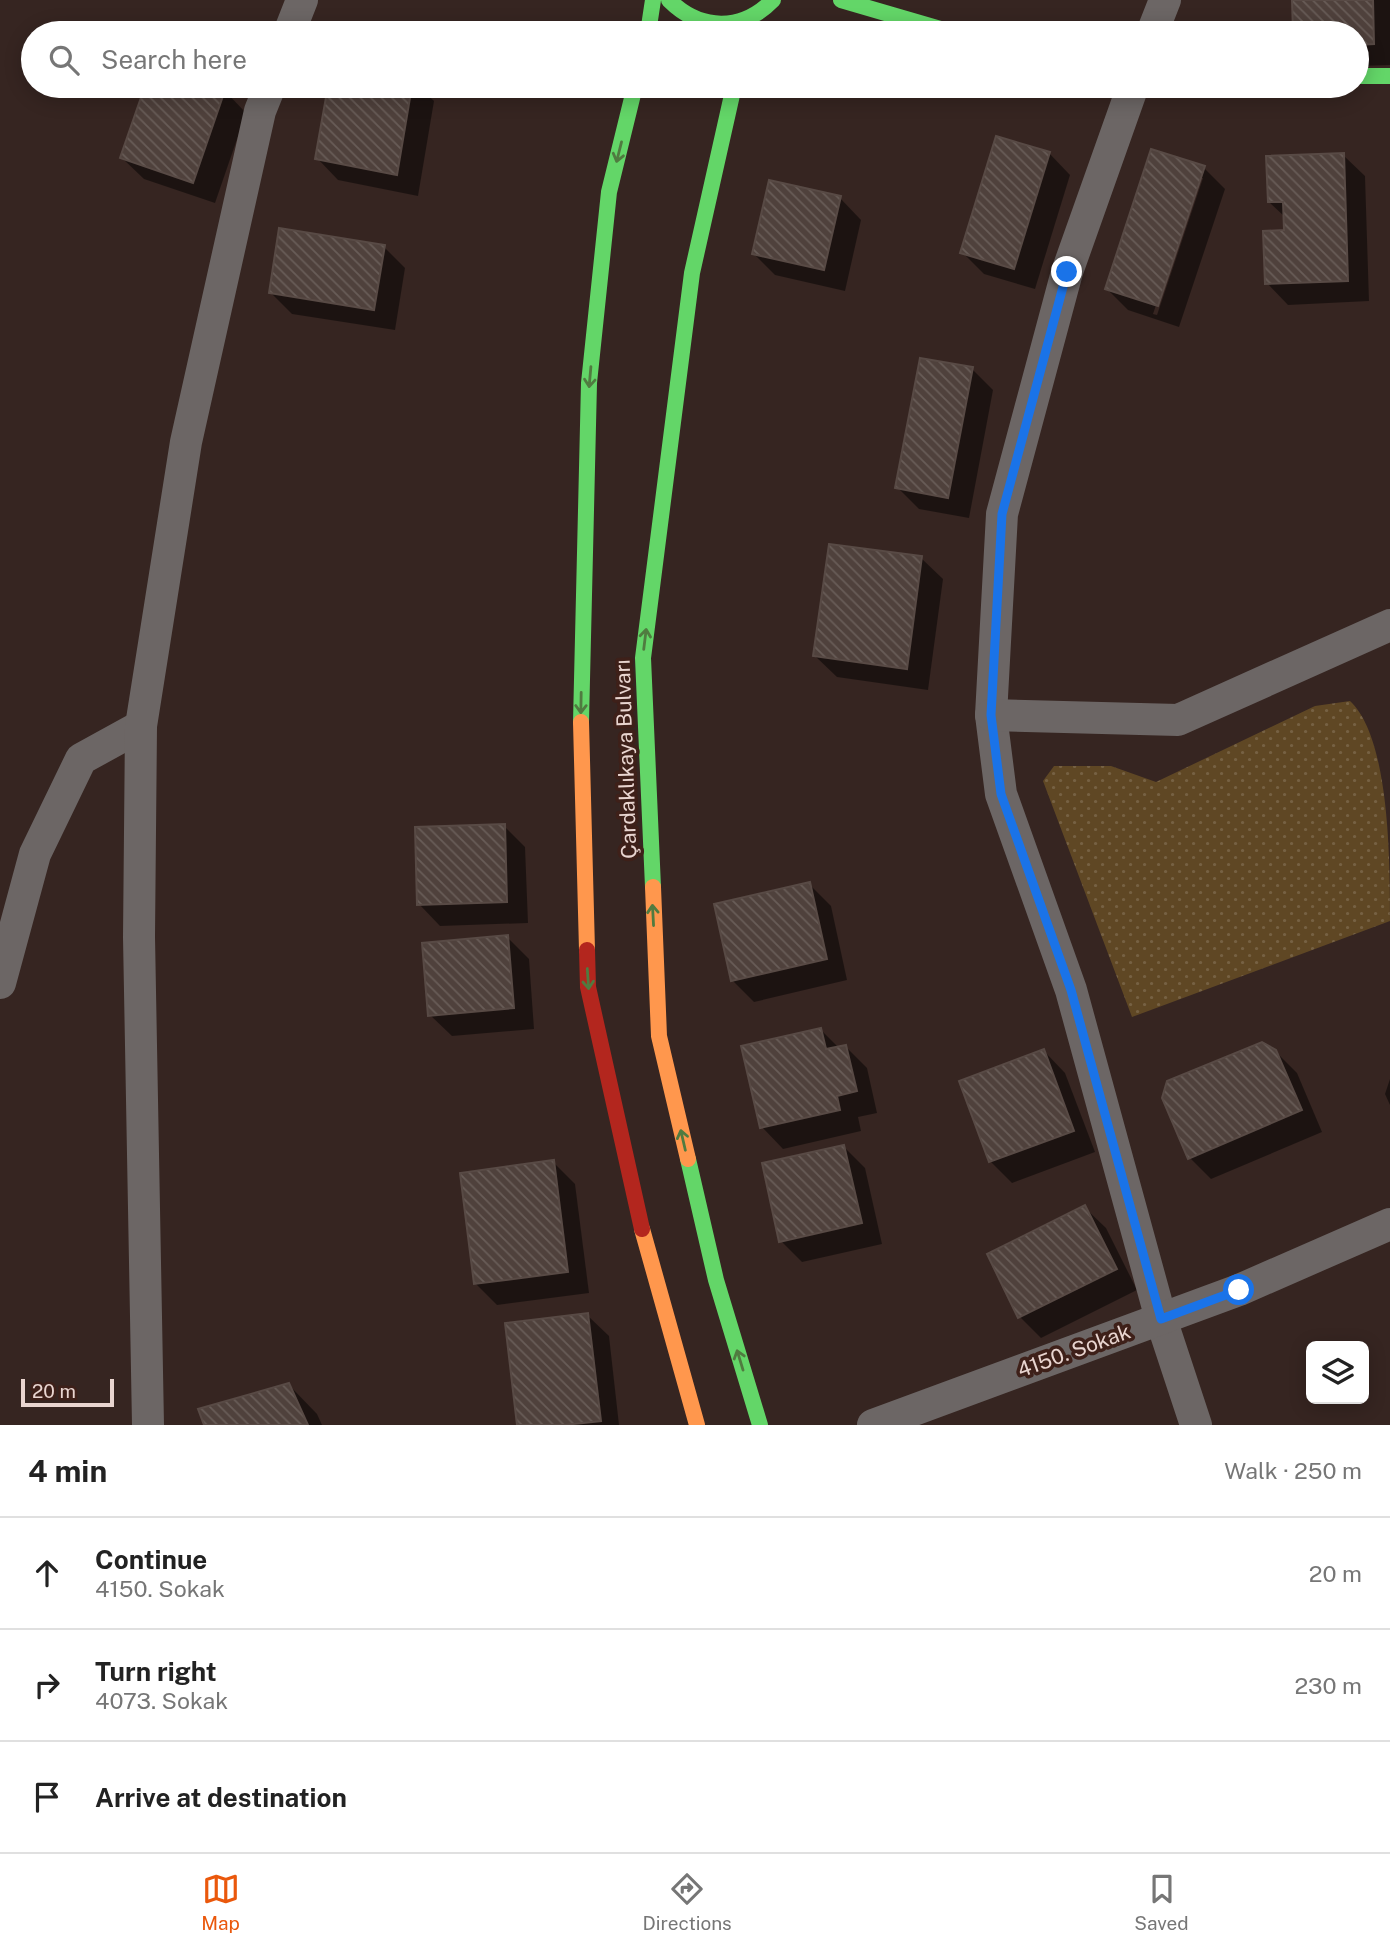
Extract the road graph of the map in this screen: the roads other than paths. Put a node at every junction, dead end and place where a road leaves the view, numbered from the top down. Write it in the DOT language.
graph roads {
  1 [pos="302,0"];
  2 [pos="653,0"];
  3 [pos="669,0"];
  4 [pos="773,0"];
  5 [pos="841,0"];
  6 [pos="1165,0"];
  7 [pos="761,13"];
  8 [pos="294,21"];
  9 [pos="650,21"];
  10 [pos="700,21"];
  11 [pos="740,21"];
  12 [pos="757,21"];
  13 [pos="913,21"];
  14 [pos="1157,21"];
  15 [pos="1369,76"];
  16 [pos="1390,76"];
  17 [pos="266,98"];
  18 [pos="632,98"];
  19 [pos="731,98"];
  20 [pos="1129,98"];
  21 [pos="1390,625"];
  22 [pos="991,715"];
  23 [pos="141,726"];
  24 [pos="0,982"];
  25 [pos="1390,1224"];
  26 [pos="1161,1319"];
  27 [pos="148,1425"];
  28 [pos="697,1425"];
  29 [pos="760,1425"];
  30 [pos="873,1425"];
  31 [pos="1196,1425"];
  1 -- 8 [label="street"];
  2 -- 9 [label="main road"];
  3 -- 10 [label="main road"];
  4 -- 7 [label="main road"];
  5 -- 13 [label="main road"];
  6 -- 14 [label="street"];
  7 -- 11 [label="main road"];
  7 -- 12 [label="main road"];
  15 -- 16 [label="main road"];
  17 -- 23 [label="street"];
  18 -- 28 [label="main road, Çardaklıkaya Bulvarı, one-way"];
  29 -- 19 [label="main road, Çardaklıkaya Bulvarı, one-way"];
  20 -- 22 [label="street"];
  21 -- 22 [label="street"];
  22 -- 26 [label="street"];
  23 -- 24 [label="street"];
  23 -- 27 [label="street"];
  25 -- 26 [label="street, 4150. Sokak"];
  26 -- 30 [label="street, 4150. Sokak"];
  26 -- 31 [label="street"];
}
